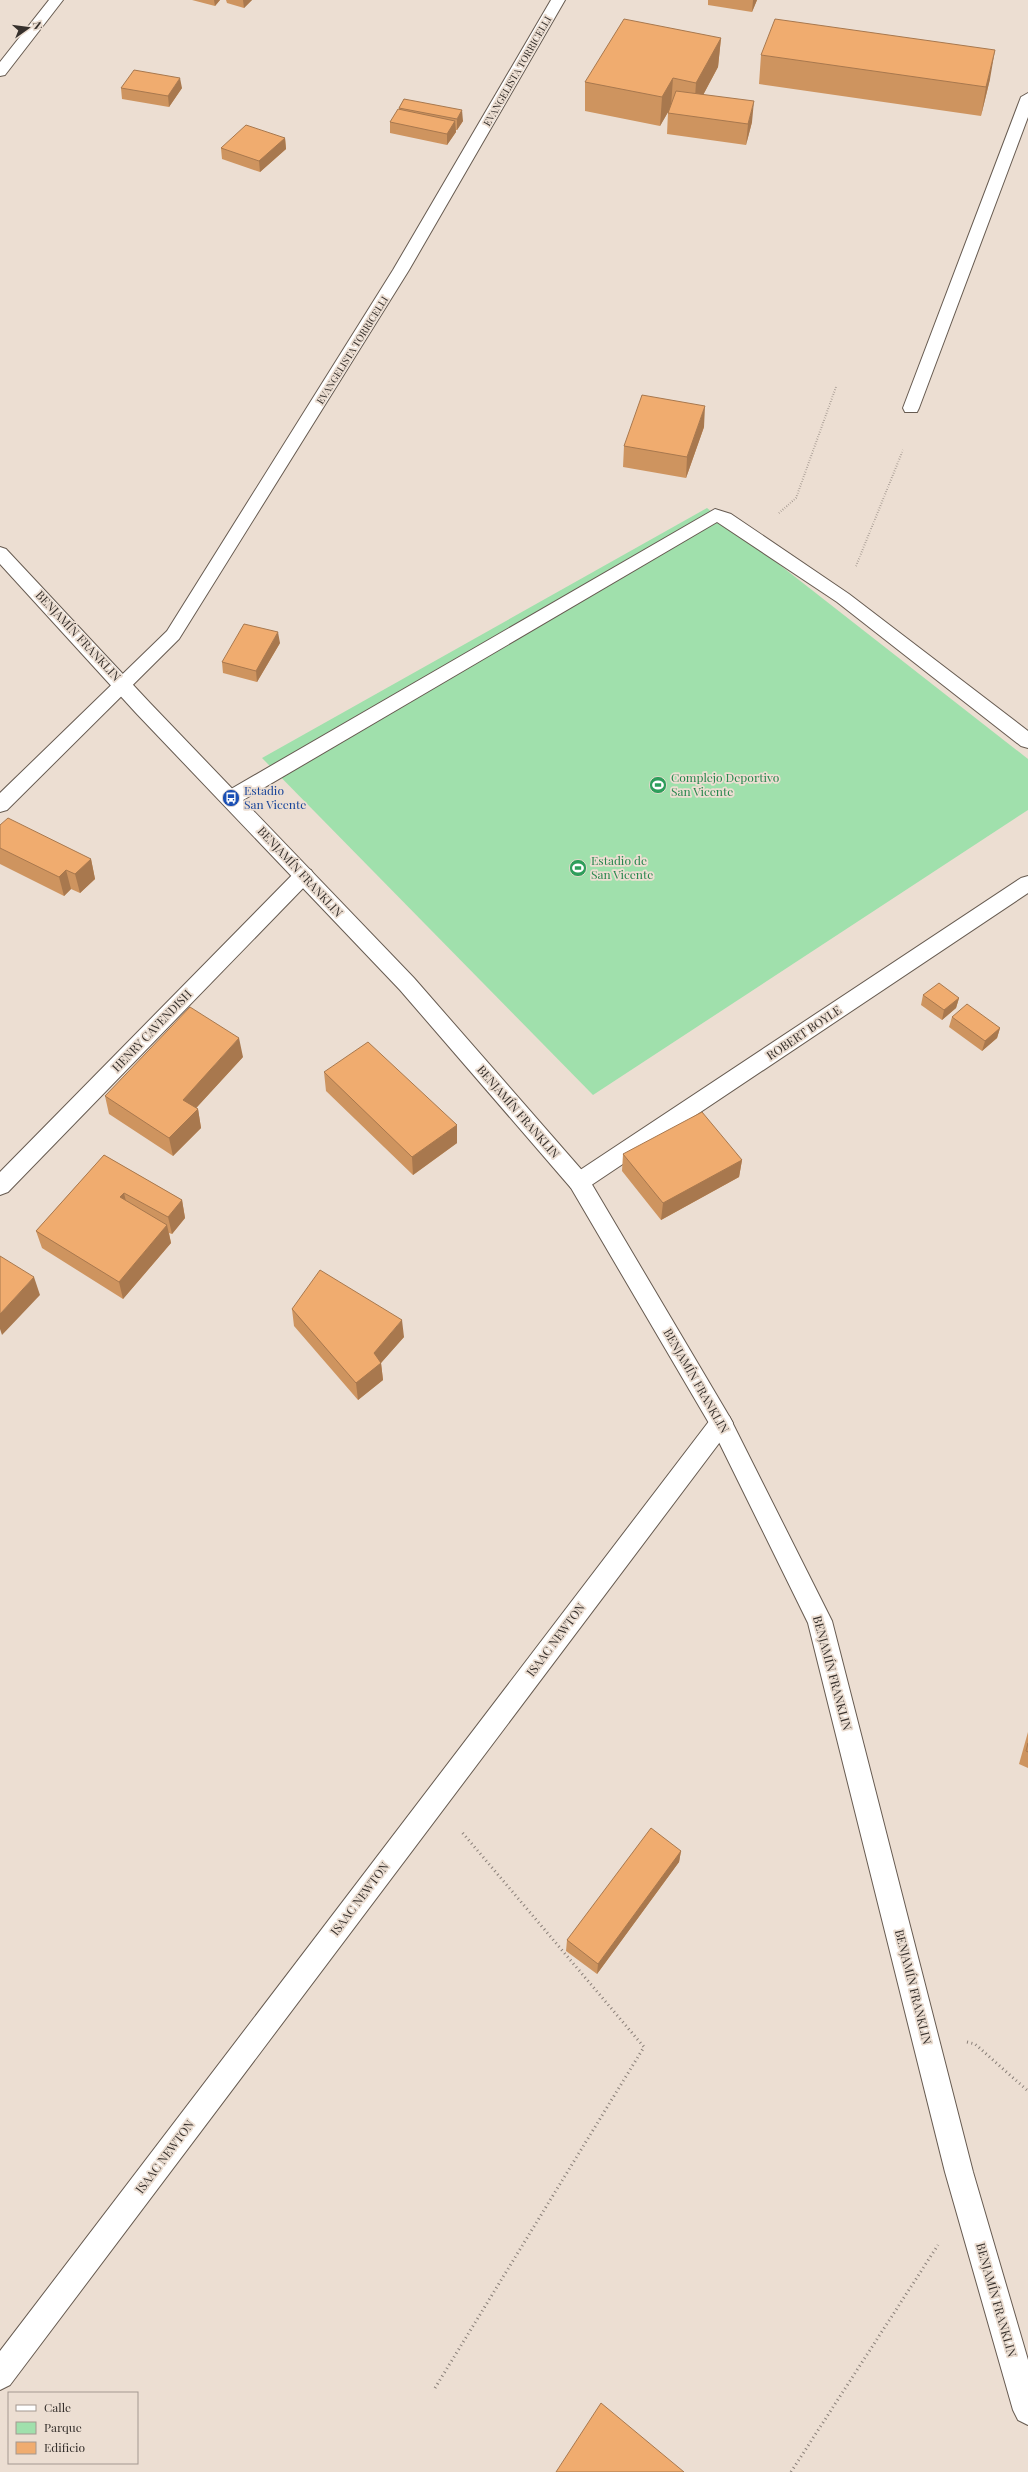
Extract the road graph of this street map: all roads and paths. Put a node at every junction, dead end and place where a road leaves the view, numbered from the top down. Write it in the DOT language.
graph roads {
  1 [pos="56,0"];
  2 [pos="558,0"];
  3 [pos="0,72"];
  4 [pos="1028,97"];
  5 [pos="836,387"];
  6 [pos="911,408"];
  7 [pos="903,450"];
  8 [pos="746,533"];
  9 [pos="0,553"];
  10 [pos="843,598"];
  11 [pos="124,685"];
  12 [pos="1028,741"];
  13 [pos="231,798"];
  14 [pos="0,805"];
  15 [pos="304,875"];
  16 [pos="1028,883"];
  17 [pos="579,1182"];
  18 [pos="0,1186"];
  19 [pos="721,1423"];
  20 [pos="435,1800"];
  21 [pos="924,2031"];
  22 [pos="1028,2091"];
  23 [pos="967,2200"];
  24 [pos="0,2375"];
  25 [pos="435,2388"];
  26 [pos="1028,2410"];
  27 [pos="791,2472"];
  1 -- 3 [label="street"];
  2 -- 11 [label="street, EVANGELISTA TORRICELLI"];
  4 -- 6 [label="street"];
  5 -- 8 [label="path"];
  7 -- 10 [label="path"];
  8 -- 10 [label="street"];
  8 -- 13 [label="street"];
  9 -- 11 [label="street, BENJAMÍN FRANKLIN"];
  10 -- 12 [label="street"];
  11 -- 13 [label="street, BENJAMÍN FRANKLIN"];
  11 -- 14 [label="street, EVANGELISTA TORRICELLI"];
  13 -- 15 [label="street, BENJAMÍN FRANKLIN"];
  15 -- 17 [label="street, BENJAMÍN FRANKLIN"];
  15 -- 18 [label="street, HENRY CAVENDISH"];
  16 -- 17 [label="street, ROBERT BOYLE"];
  17 -- 19 [label="street, BENJAMÍN FRANKLIN"];
  19 -- 20 [label="street, ISAAC NEWTON"];
  19 -- 21 [label="street, BENJAMÍN FRANKLIN"];
  20 -- 24 [label="street, ISAAC NEWTON"];
  20 -- 25 [label="path"];
  21 -- 22 [label="path"];
  21 -- 23 [label="street, BENJAMÍN FRANKLIN"];
  23 -- 26 [label="street, BENJAMÍN FRANKLIN"];
  23 -- 27 [label="path"];
}
